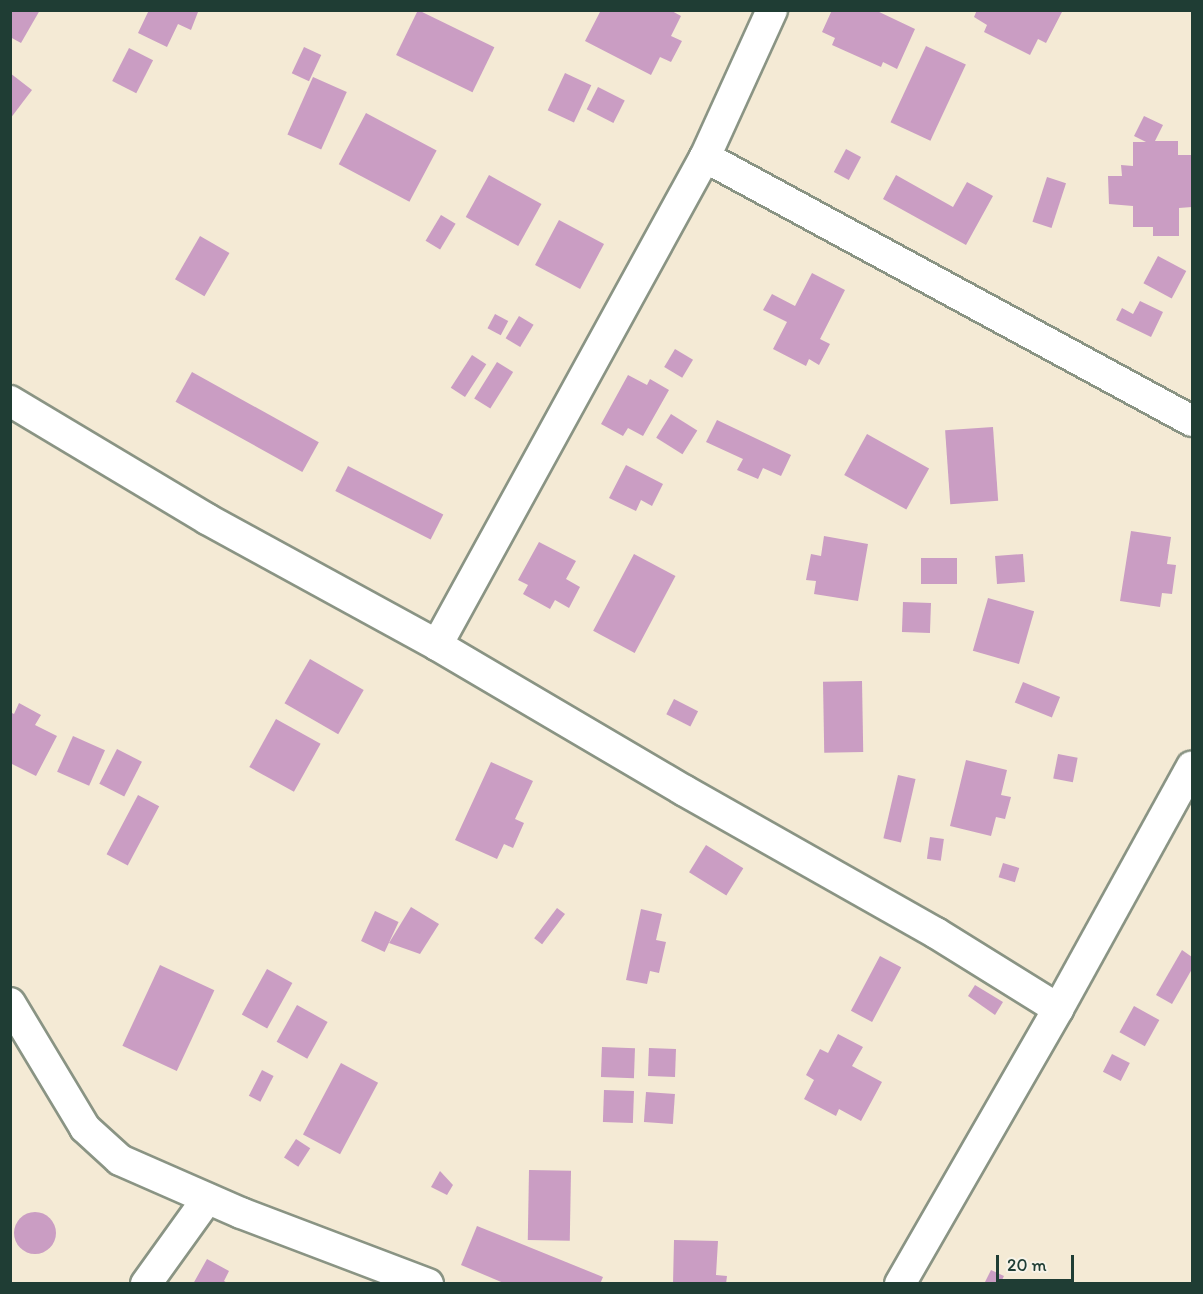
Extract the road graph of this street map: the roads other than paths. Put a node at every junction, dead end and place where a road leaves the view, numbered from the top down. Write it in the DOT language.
graph roads {
  1 [pos="772,10"];
  2 [pos="705,157"];
  3 [pos="10,401"];
  4 [pos="1192,421"];
  5 [pos="437,645"];
  6 [pos="1192,766"];
  7 [pos="10,1003"];
  8 [pos="1058,1009"];
  9 [pos="207,1199"];
  10 [pos="146,1284"];
  11 [pos="428,1284"];
  12 [pos="900,1284"];
  1 -- 2 [label="street"];
  2 -- 4 [label="street"];
  2 -- 5 [label="street"];
  3 -- 5 [label="street"];
  5 -- 8 [label="street"];
  6 -- 8 [label="street"];
  7 -- 9 [label="street"];
  8 -- 12 [label="street"];
  9 -- 10 [label="street"];
  9 -- 11 [label="street"];
}
